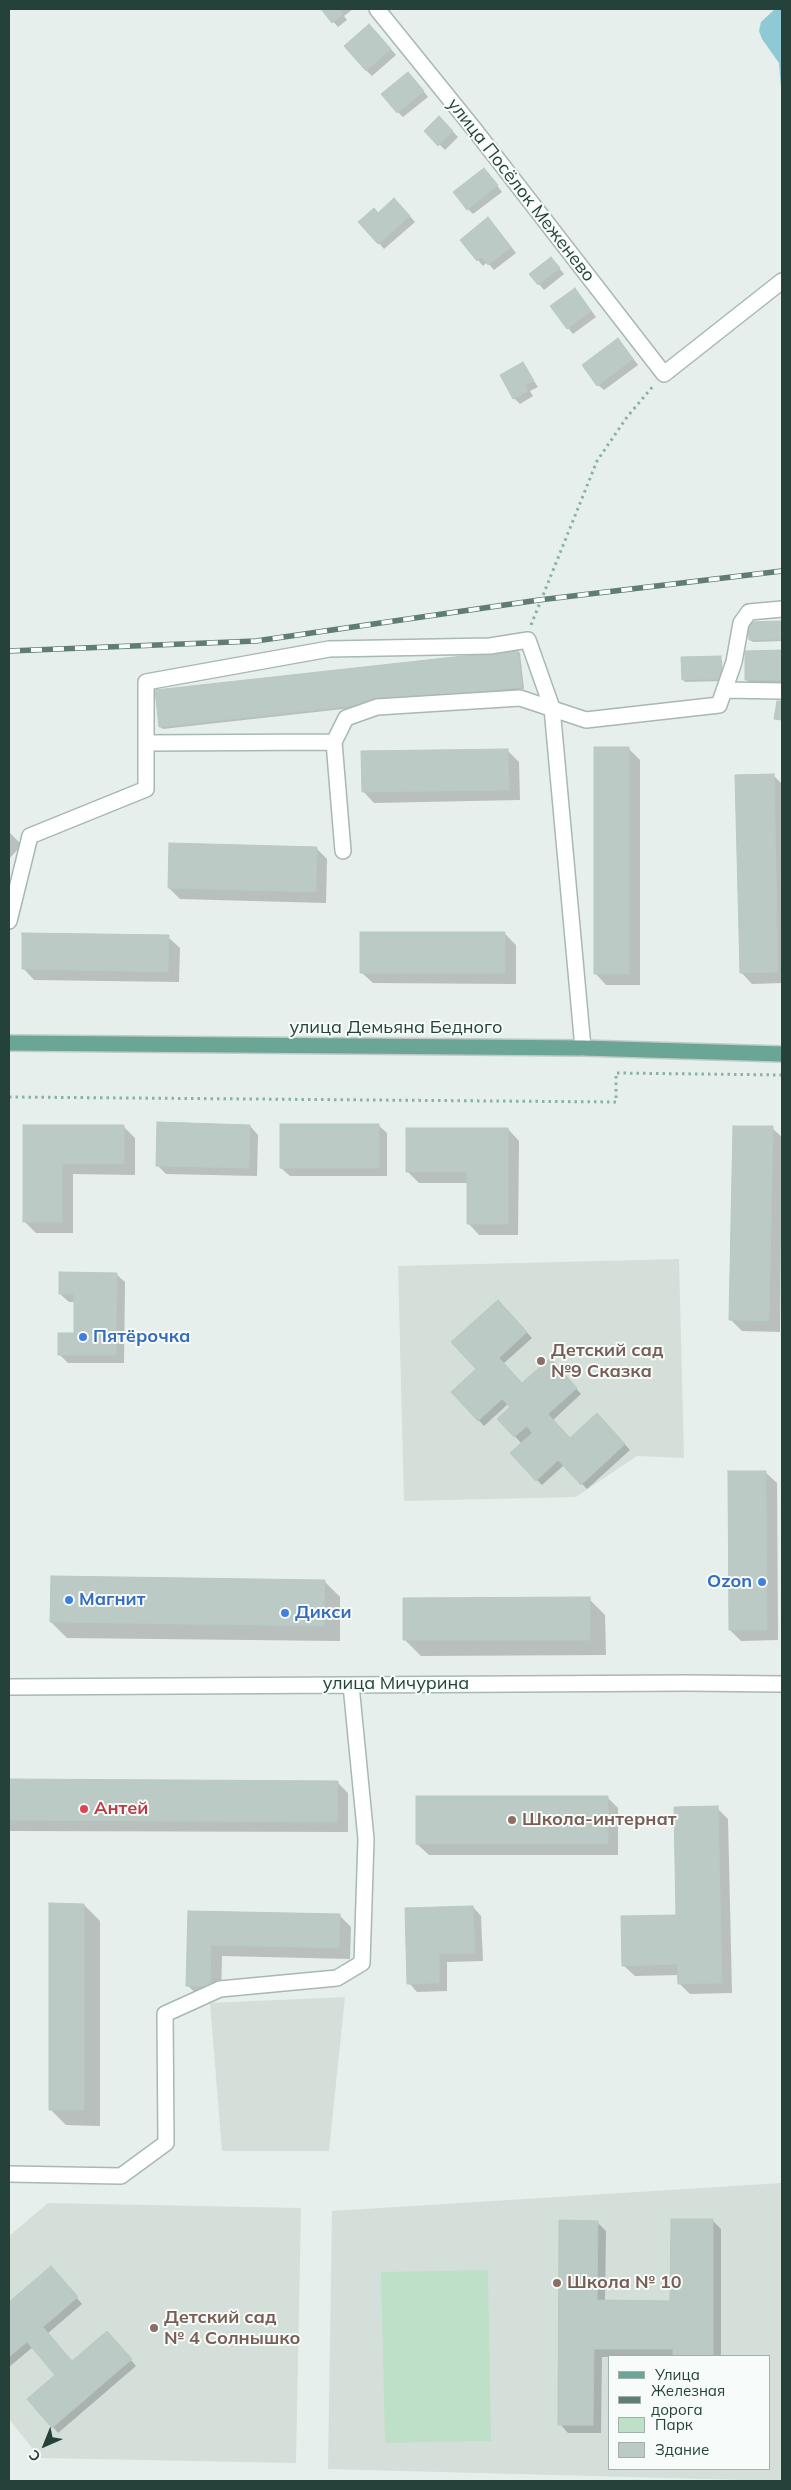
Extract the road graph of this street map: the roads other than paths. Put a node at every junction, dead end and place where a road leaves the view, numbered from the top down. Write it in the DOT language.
graph roads {
  1 [pos="377,9"];
  2 [pos="782,282"];
  3 [pos="782,609"];
  4 [pos="724,690"];
  5 [pos="782,691"];
  6 [pos="552,708"];
  7 [pos="334,742"];
  8 [pos="146,743"];
  9 [pos="344,851"];
  10 [pos="9,921"];
  11 [pos="9,1043"];
  12 [pos="583,1048"];
  13 [pos="782,1054"];
  14 [pos="782,1684"];
  15 [pos="351,1685"];
  16 [pos="9,1687"];
  17 [pos="9,2174"];
  1 -- 2 [label="street, улица Посёлок Меженево"];
  3 -- 4 [label="street"];
  4 -- 5 [label="street"];
  4 -- 6 [label="street"];
  6 -- 7 [label="street"];
  6 -- 8 [label="street"];
  6 -- 12 [label="street"];
  7 -- 8 [label="street"];
  7 -- 9 [label="street"];
  8 -- 10 [label="street"];
  11 -- 12 [label="main road, улица Демьяна Бедного"];
  12 -- 13 [label="main road, улица Демьяна Бедного"];
  14 -- 15 [label="street, улица Мичурина"];
  15 -- 16 [label="street, улица Мичурина"];
  15 -- 17 [label="street"];
}
